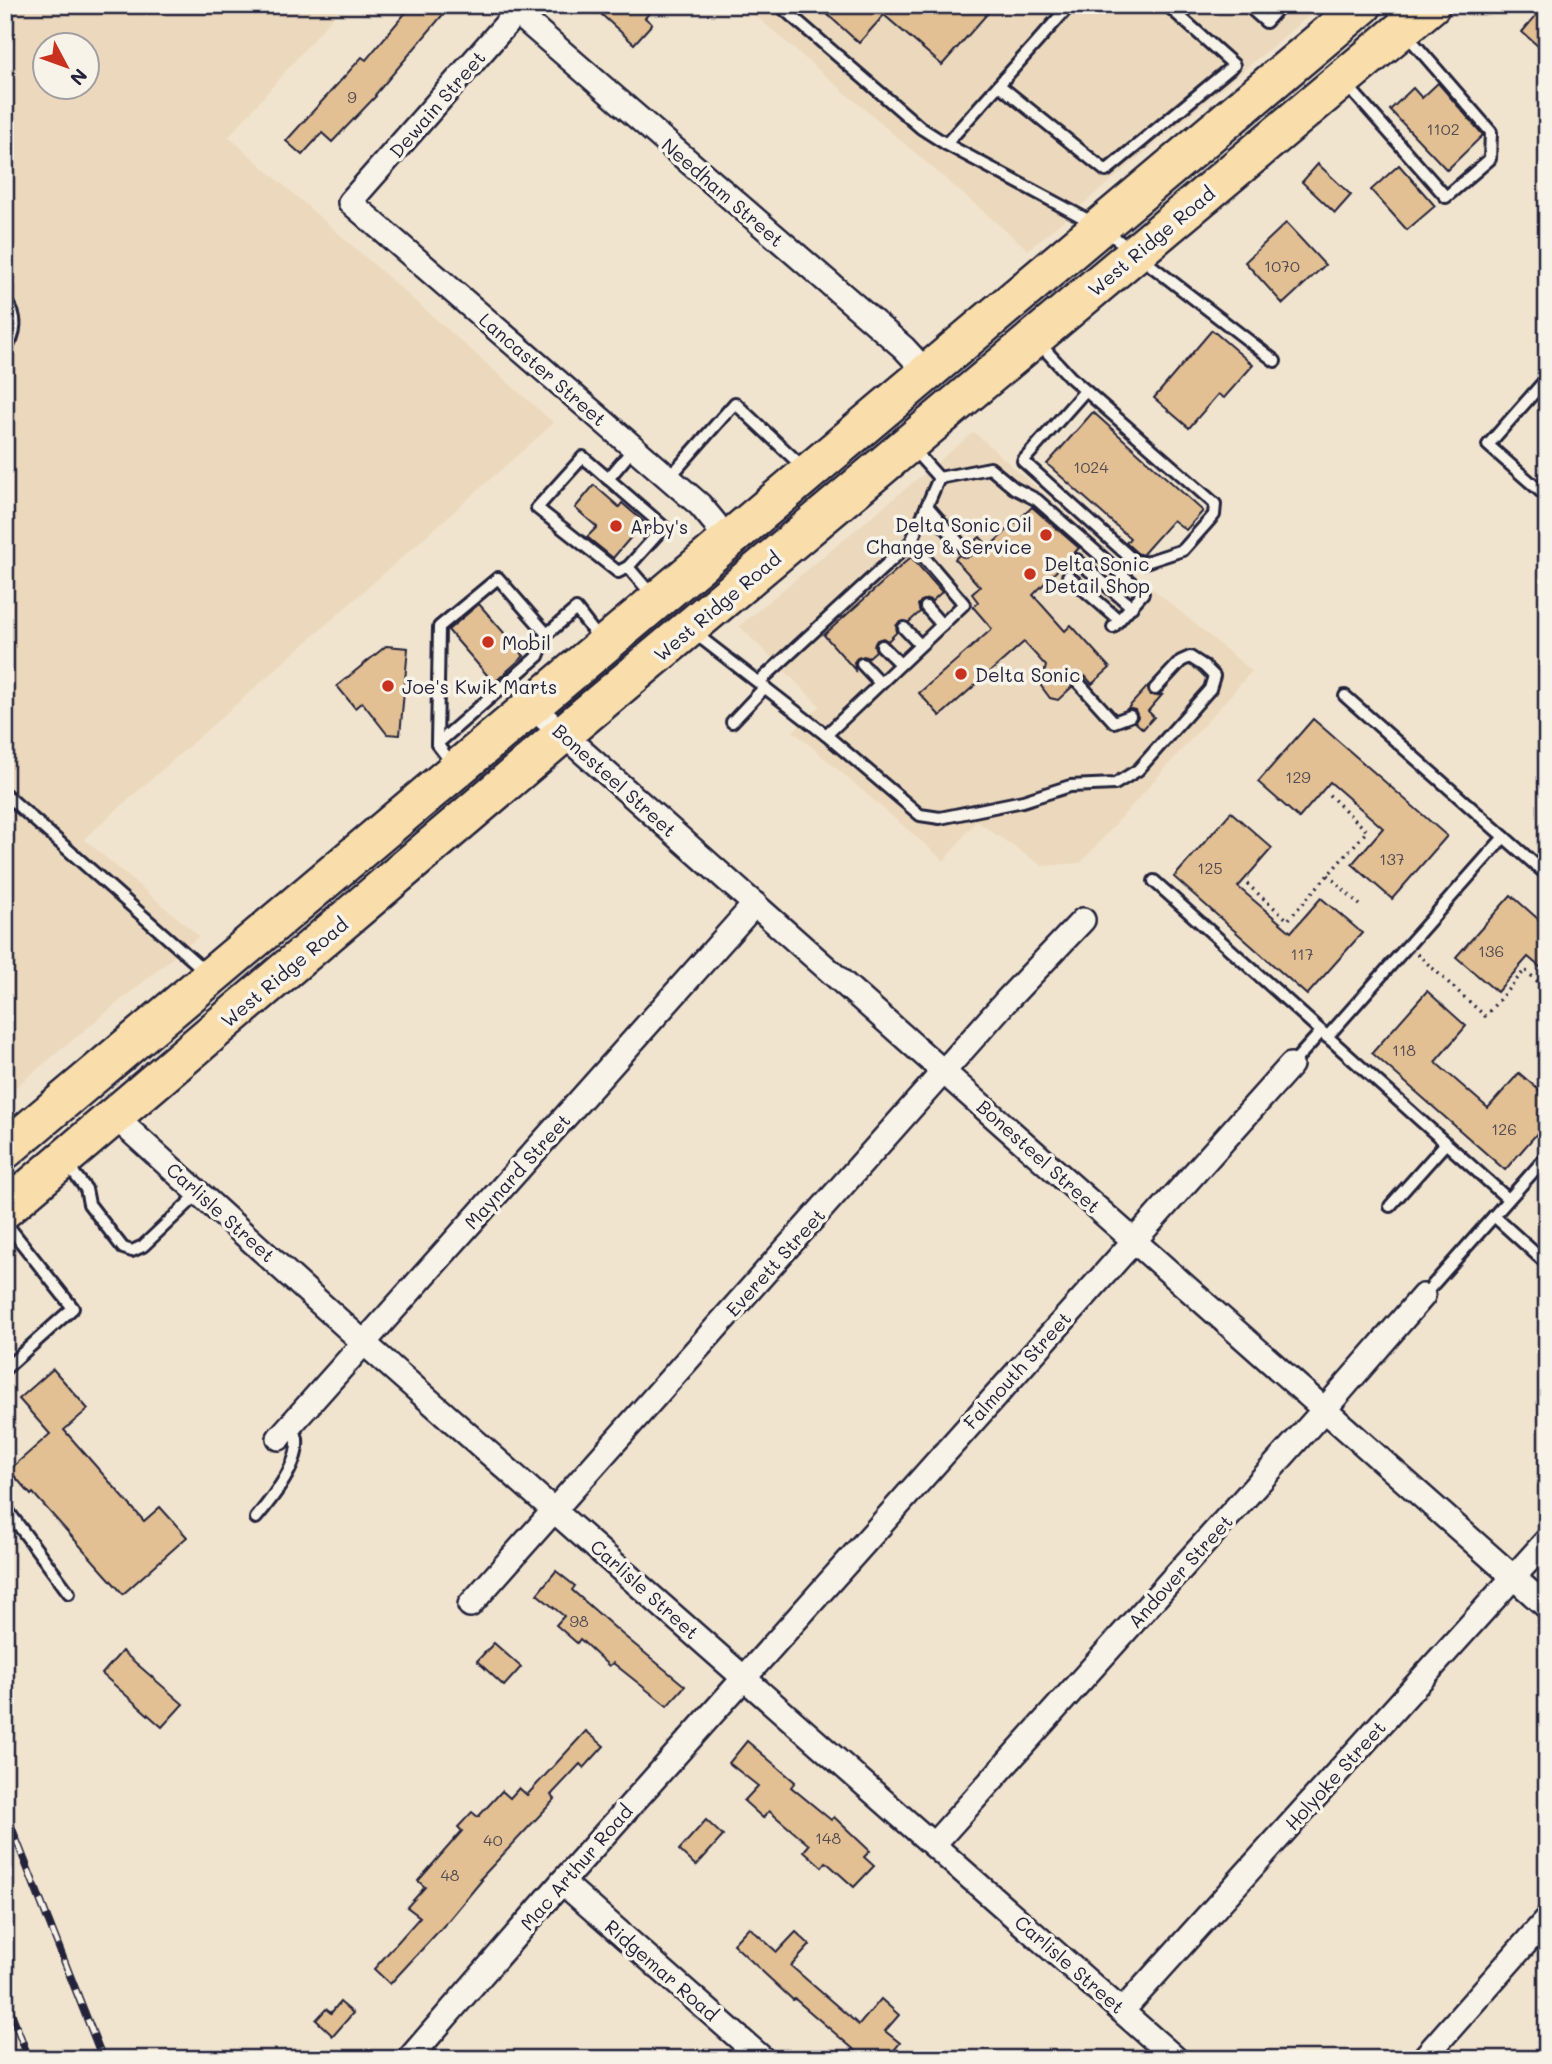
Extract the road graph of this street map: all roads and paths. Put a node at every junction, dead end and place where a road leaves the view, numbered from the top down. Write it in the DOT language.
graph roads {
  1 [pos="779,5"];
  2 [pos="1070,5"];
  3 [pos="1167,5"];
  4 [pos="1247,5"];
  5 [pos="1281,5"];
  6 [pos="1363,5"];
  7 [pos="1431,5"];
  8 [pos="520,9"];
  9 [pos="1402,30"];
  10 [pos="1343,80"];
  11 [pos="999,85"];
  12 [pos="946,144"];
  13 [pos="350,202"];
  14 [pos="1101,227"];
  15 [pos="1138,253"];
  16 [pos="5,302"];
  17 [pos="1035,339"];
  18 [pos="5,349"];
  19 [pos="1275,361"];
  20 [pos="927,373"];
  21 [pos="1547,378"];
  22 [pos="1085,391"];
  23 [pos="909,444"];
  24 [pos="635,448"];
  25 [pos="809,473"];
  26 [pos="669,478"];
  27 [pos="939,478"];
  28 [pos="608,479"];
  29 [pos="1547,497"];
  30 [pos="927,506"];
  31 [pos="911,542"];
  32 [pos="726,544"];
  33 [pos="965,550"];
  34 [pos="1077,560"];
  35 [pos="628,567"];
  36 [pos="1068,576"];
  37 [pos="656,601"];
  38 [pos="926,607"];
  39 [pos="1132,607"];
  40 [pos="942,625"];
  41 [pos="904,628"];
  42 [pos="690,629"];
  43 [pos="547,634"];
  44 [pos="604,645"];
  45 [pos="920,645"];
  46 [pos="882,646"];
  47 [pos="862,664"];
  48 [pos="900,664"];
  49 [pos="1078,682"];
  50 [pos="880,683"];
  51 [pos="762,685"];
  52 [pos="1155,689"];
  53 [pos="1345,696"];
  54 [pos="531,706"];
  55 [pos="1130,716"];
  56 [pos="732,722"];
  57 [pos="564,734"];
  58 [pos="826,735"];
  59 [pos="446,756"];
  60 [pos="1327,793"];
  61 [pos="5,794"];
  62 [pos="1504,837"];
  63 [pos="1328,875"];
  64 [pos="1547,875"];
  65 [pos="1153,881"];
  66 [pos="1247,884"];
  67 [pos="755,904"];
  68 [pos="1360,905"];
  69 [pos="1083,920"];
  70 [pos="1408,946"];
  71 [pos="210,975"];
  72 [pos="1547,990"];
  73 [pos="1324,1035"];
  74 [pos="1292,1065"];
  75 [pos="944,1072"];
  76 [pos="115,1117"];
  77 [pos="1446,1143"];
  78 [pos="5,1150"];
  79 [pos="1547,1156"];
  80 [pos="64,1160"];
  81 [pos="199,1192"];
  82 [pos="1508,1199"];
  83 [pos="1390,1206"];
  84 [pos="5,1209"];
  85 [pos="1494,1216"];
  86 [pos="5,1222"];
  87 [pos="1133,1240"];
  88 [pos="1547,1264"];
  89 [pos="1423,1296"];
  90 [pos="364,1343"];
  91 [pos="5,1368"];
  92 [pos="1324,1410"];
  93 [pos="286,1431"];
  94 [pos="5,1507"];
  95 [pos="555,1509"];
  96 [pos="256,1518"];
  97 [pos="1547,1540"];
  98 [pos="1513,1578"];
  99 [pos="69,1593"];
  100 [pos="470,1605"];
  101 [pos="1547,1607"];
  102 [pos="744,1677"];
  103 [pos="934,1844"];
  104 [pos="562,1882"];
  105 [pos="1547,1919"];
  106 [pos="1123,2010"];
  107 [pos="409,2059"];
  108 [pos="763,2059"];
  109 [pos="1176,2059"];
  110 [pos="1423,2059"];
  1 -- 12 [label="lane"];
  2 -- 11 [label="lane"];
  3 -- 11 [label="lane"];
  4 -- 5 [label="lane"];
  6 -- 14 [label="highway"];
  7 -- 9 [label="highway, West Ridge Road"];
  8 -- 13 [label="street, Dewain Street"];
  8 -- 20 [label="street, Needham Street"];
  9 -- 10 [label="highway, West Ridge Road"];
  9 -- 10 [label="lane"];
  10 -- 15 [label="highway, West Ridge Road"];
  11 -- 12 [label="lane"];
  12 -- 14 [label="lane"];
  13 -- 24 [label="street, Lancaster Street"];
  14 -- 15 [label="lane"];
  14 -- 20 [label="highway"];
  15 -- 17 [label="highway, West Ridge Road"];
  15 -- 19 [label="lane"];
  16 -- 18 [label="lane"];
  17 -- 22 [label="lane"];
  17 -- 23 [label="highway, West Ridge Road"];
  20 -- 25 [label="highway"];
  21 -- 29 [label="lane"];
  22 -- 22 [label="lane"];
  23 -- 27 [label="lane"];
  23 -- 42 [label="highway, West Ridge Road"];
  24 -- 26 [label="street, Lancaster Street"];
  24 -- 28 [label="lane"];
  25 -- 26 [label="lane"];
  25 -- 32 [label="highway"];
  26 -- 32 [label="street, Lancaster Street"];
  27 -- 30 [label="lane"];
  27 -- 39 [label="lane"];
  28 -- 35 [label="lane"];
  28 -- 35 [label="lane"];
  30 -- 31 [label="lane"];
  30 -- 33 [label="lane"];
  31 -- 40 [label="lane"];
  31 -- 51 [label="lane"];
  32 -- 37 [label="highway"];
  34 -- 39 [label="lane"];
  35 -- 37 [label="lane"];
  36 -- 39 [label="lane"];
  37 -- 44 [label="highway"];
  38 -- 40 [label="lane"];
  40 -- 45 [label="lane"];
  41 -- 45 [label="lane"];
  42 -- 51 [label="lane"];
  42 -- 57 [label="highway, West Ridge Road"];
  43 -- 44 [label="lane"];
  43 -- 59 [label="lane"];
  43 -- 59 [label="lane"];
  44 -- 54 [label="highway"];
  45 -- 48 [label="lane"];
  46 -- 48 [label="lane"];
  47 -- 50 [label="lane"];
  48 -- 50 [label="lane"];
  49 -- 55 [label="lane"];
  50 -- 58 [label="lane"];
  51 -- 56 [label="lane"];
  51 -- 58 [label="lane"];
  52 -- 58 [label="lane"];
  53 -- 62 [label="lane"];
  54 -- 57 [label="street, Bonesteel Street"];
  54 -- 59 [label="highway"];
  57 -- 67 [label="street, Bonesteel Street"];
  57 -- 76 [label="highway, West Ridge Road"];
  59 -- 71 [label="highway"];
  60 -- 63 [label="path"];
  61 -- 71 [label="lane"];
  62 -- 64 [label="lane"];
  62 -- 70 [label="lane"];
  63 -- 66 [label="path"];
  63 -- 68 [label="path"];
  65 -- 73 [label="lane"];
  67 -- 75 [label="street, Bonesteel Street"];
  67 -- 90 [label="street, Maynard Street"];
  69 -- 75 [label="street, Everett Street"];
  70 -- 72 [label="path"];
  70 -- 73 [label="lane"];
  71 -- 78 [label="highway"];
  73 -- 74 [label="lane"];
  73 -- 77 [label="lane"];
  74 -- 87 [label="street, Falmouth Street"];
  75 -- 87 [label="street, Bonesteel Street"];
  75 -- 95 [label="street, Everett Street"];
  76 -- 80 [label="highway, West Ridge Road"];
  76 -- 81 [label="street, Carlisle Street"];
  77 -- 82 [label="lane"];
  77 -- 83 [label="lane"];
  79 -- 82 [label="lane"];
  80 -- 81 [label="lane"];
  80 -- 84 [label="highway, West Ridge Road"];
  81 -- 90 [label="street, Carlisle Street"];
  82 -- 85 [label="lane"];
  85 -- 88 [label="lane"];
  85 -- 89 [label="lane"];
  86 -- 91 [label="lane"];
  87 -- 92 [label="street, Bonesteel Street"];
  87 -- 102 [label="street, Falmouth Street"];
  89 -- 92 [label="street, Andover Street"];
  90 -- 93 [label="street, Maynard Street"];
  90 -- 95 [label="street, Carlisle Street"];
  92 -- 98 [label="street, Bonesteel Street"];
  92 -- 103 [label="street, Andover Street"];
  93 -- 96 [label="lane"];
  94 -- 99 [label="lane"];
  95 -- 100 [label="street, Everett Street"];
  95 -- 102 [label="street, Carlisle Street"];
  97 -- 98 [label="street, Holyoke Street"];
  98 -- 101 [label="street, Bonesteel Street"];
  98 -- 106 [label="street, Holyoke Street"];
  102 -- 103 [label="street, Carlisle Street"];
  102 -- 104 [label="street, Mac Arthur Road"];
  103 -- 106 [label="street, Carlisle Street"];
  104 -- 107 [label="street, Mac Arthur Road"];
  104 -- 108 [label="street, Ridgemar Road"];
  105 -- 110 [label="street"];
  106 -- 109 [label="street, Carlisle Street"];
}
